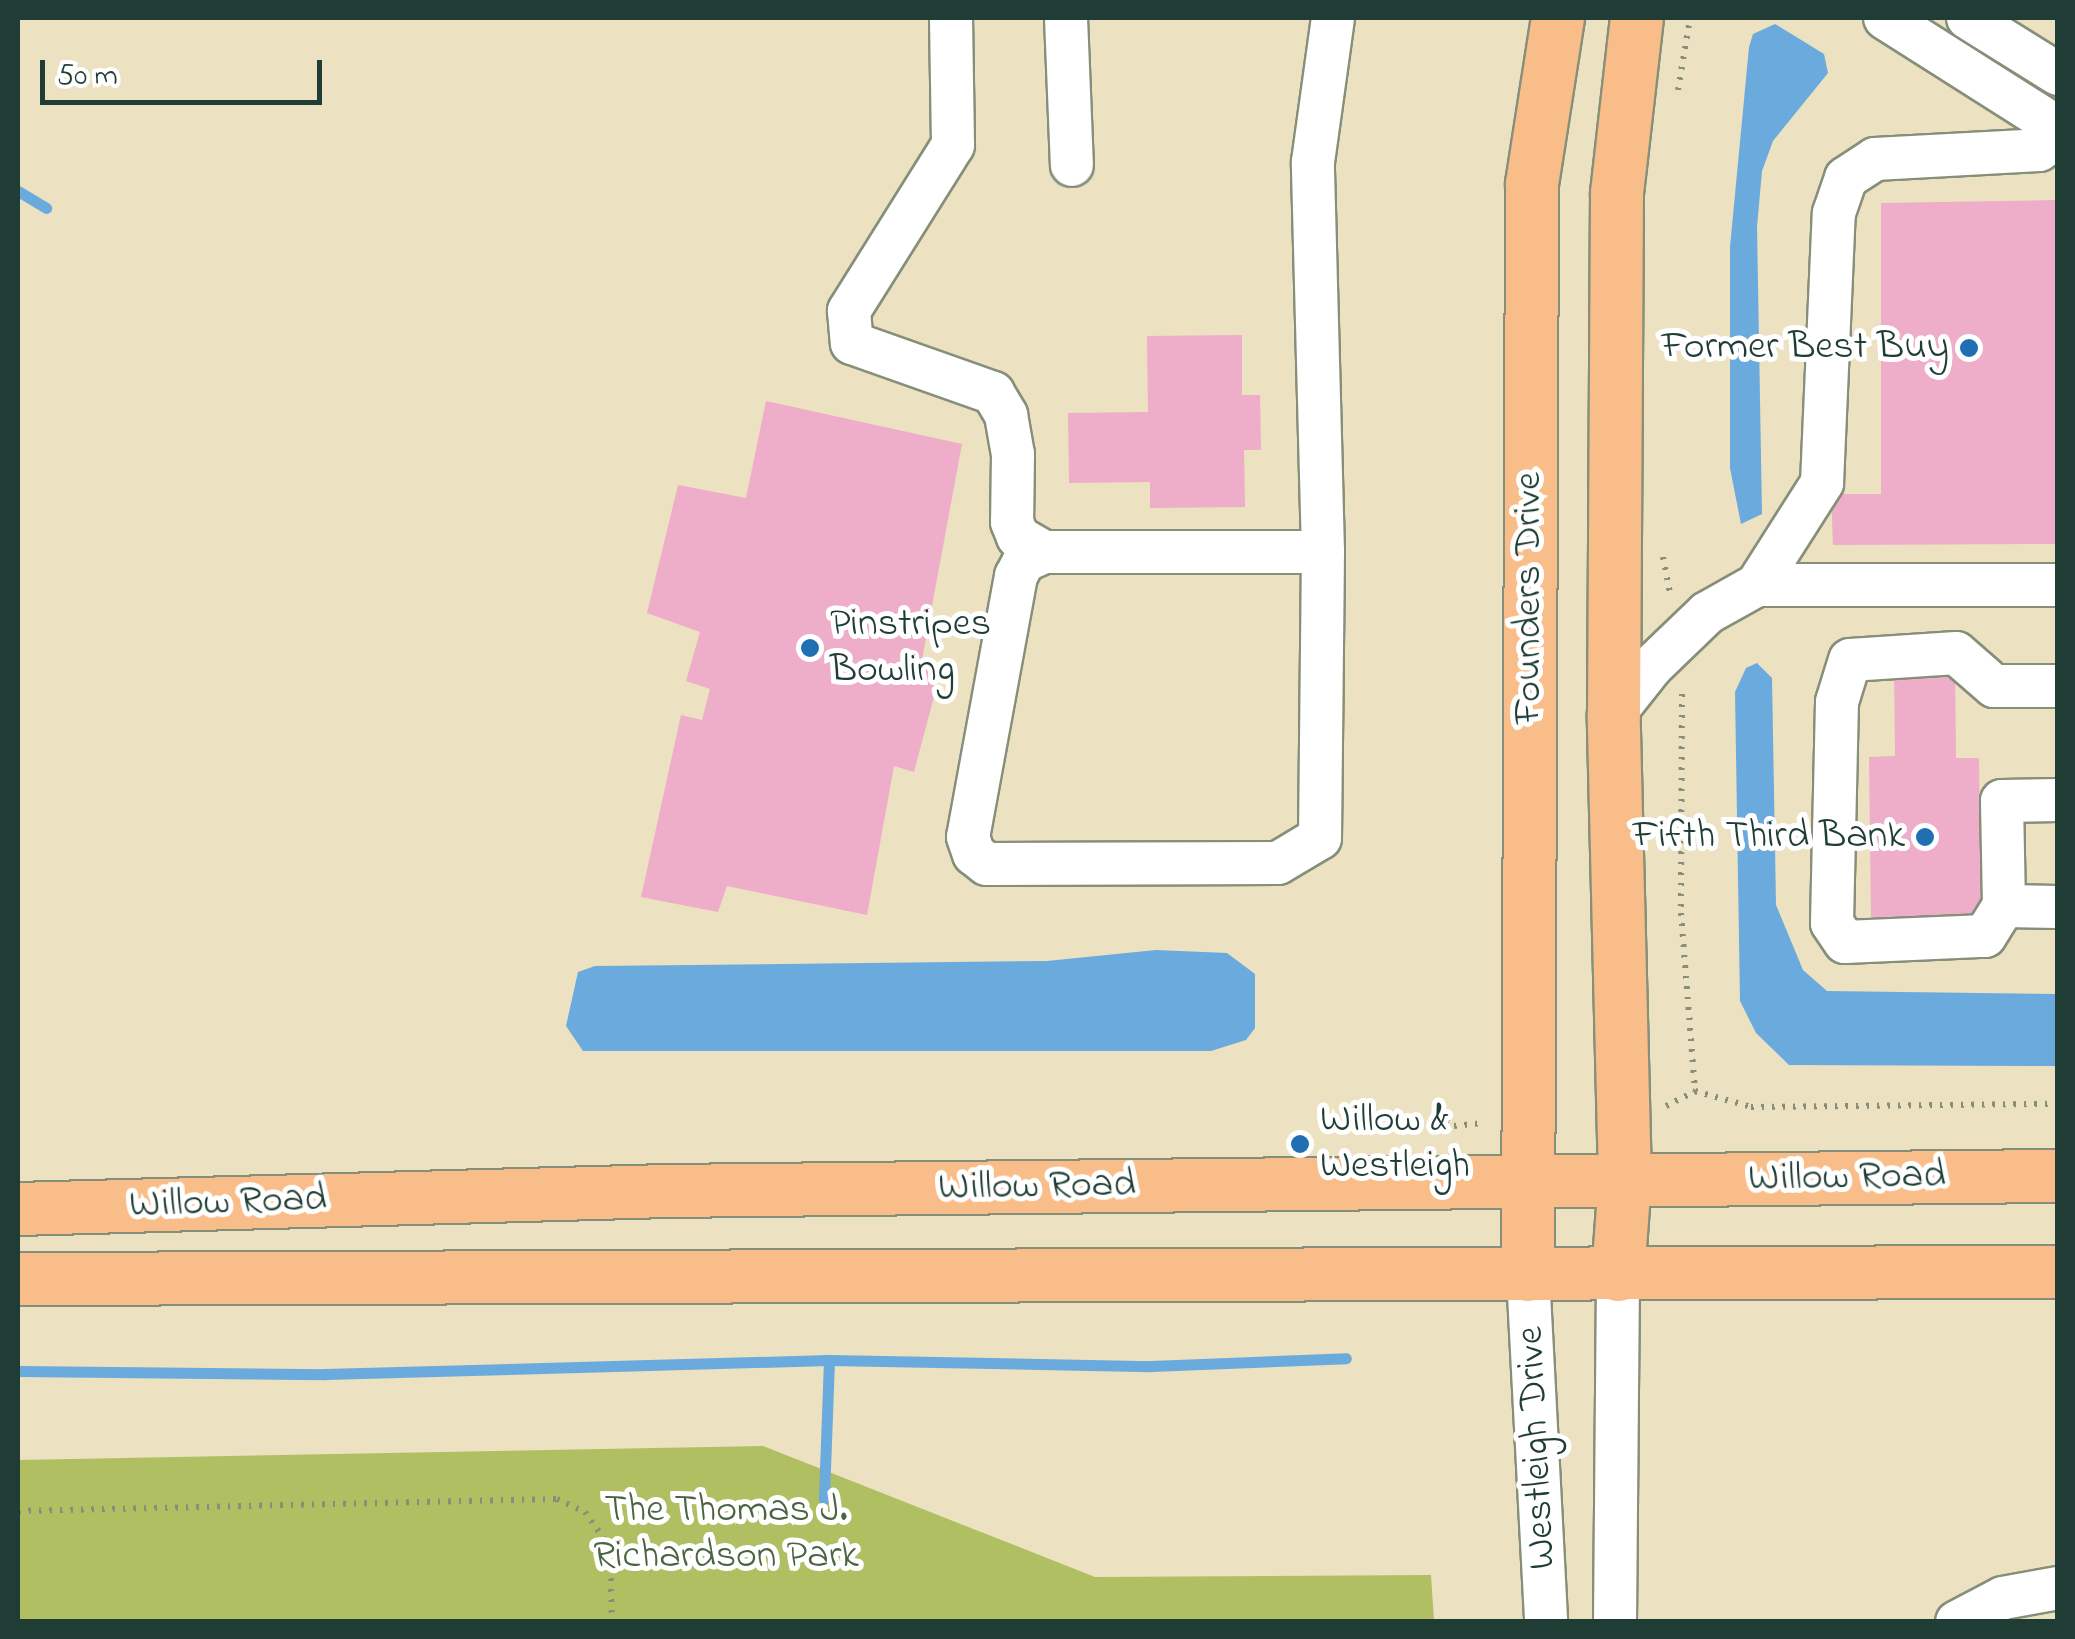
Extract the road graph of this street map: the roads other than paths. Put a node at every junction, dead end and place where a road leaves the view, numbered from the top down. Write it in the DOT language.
graph roads {
  1 [pos="951,18"];
  2 [pos="1066,18"];
  3 [pos="1333,18"];
  4 [pos="1558,18"];
  5 [pos="1637,18"];
  6 [pos="1885,18"];
  7 [pos="1968,18"];
  8 [pos="2058,74"];
  9 [pos="2058,132"];
  10 [pos="1072,165"];
  11 [pos="1044,552"];
  12 [pos="1323,552"];
  13 [pos="2058,584"];
  14 [pos="1757,585"];
  15 [pos="2058,686"];
  16 [pos="1614,714"];
  17 [pos="2058,800"];
  18 [pos="2004,906"];
  19 [pos="2058,907"];
  20 [pos="2058,1176"];
  21 [pos="1625,1180"];
  22 [pos="1526,1182"];
  23 [pos="18,1209"];
  24 [pos="2058,1272"];
  25 [pos="1618,1274"];
  26 [pos="1528,1275"];
  27 [pos="18,1280"];
  28 [pos="2058,1588"];
  29 [pos="1546,1622"];
  30 [pos="1615,1622"];
  31 [pos="1958,1622"];
  1 -- 11 [label="street"];
  2 -- 10 [label="street"];
  3 -- 12 [label="street"];
  4 -- 22 [label="main road, Founders Drive"];
  5 -- 16 [label="main road"];
  6 -- 9 [label="street"];
  7 -- 8 [label="street"];
  9 -- 14 [label="street"];
  11 -- 12 [label="street"];
  11 -- 12 [label="street"];
  13 -- 14 [label="street"];
  14 -- 16 [label="street"];
  15 -- 18 [label="street"];
  16 -- 21 [label="main road"];
  17 -- 18 [label="street"];
  18 -- 19 [label="street"];
  20 -- 21 [label="main road, Willow Road"];
  21 -- 22 [label="main road, Willow Road"];
  21 -- 25 [label="main road"];
  22 -- 23 [label="main road, Willow Road"];
  22 -- 26 [label="main road, Founders Drive"];
  24 -- 25 [label="main road, Willow Road"];
  25 -- 26 [label="main road, Willow Road"];
  25 -- 30 [label="street, Westleigh Drive"];
  26 -- 27 [label="main road, Willow Road"];
  26 -- 29 [label="street, Westleigh Drive"];
  28 -- 31 [label="street"];
}
